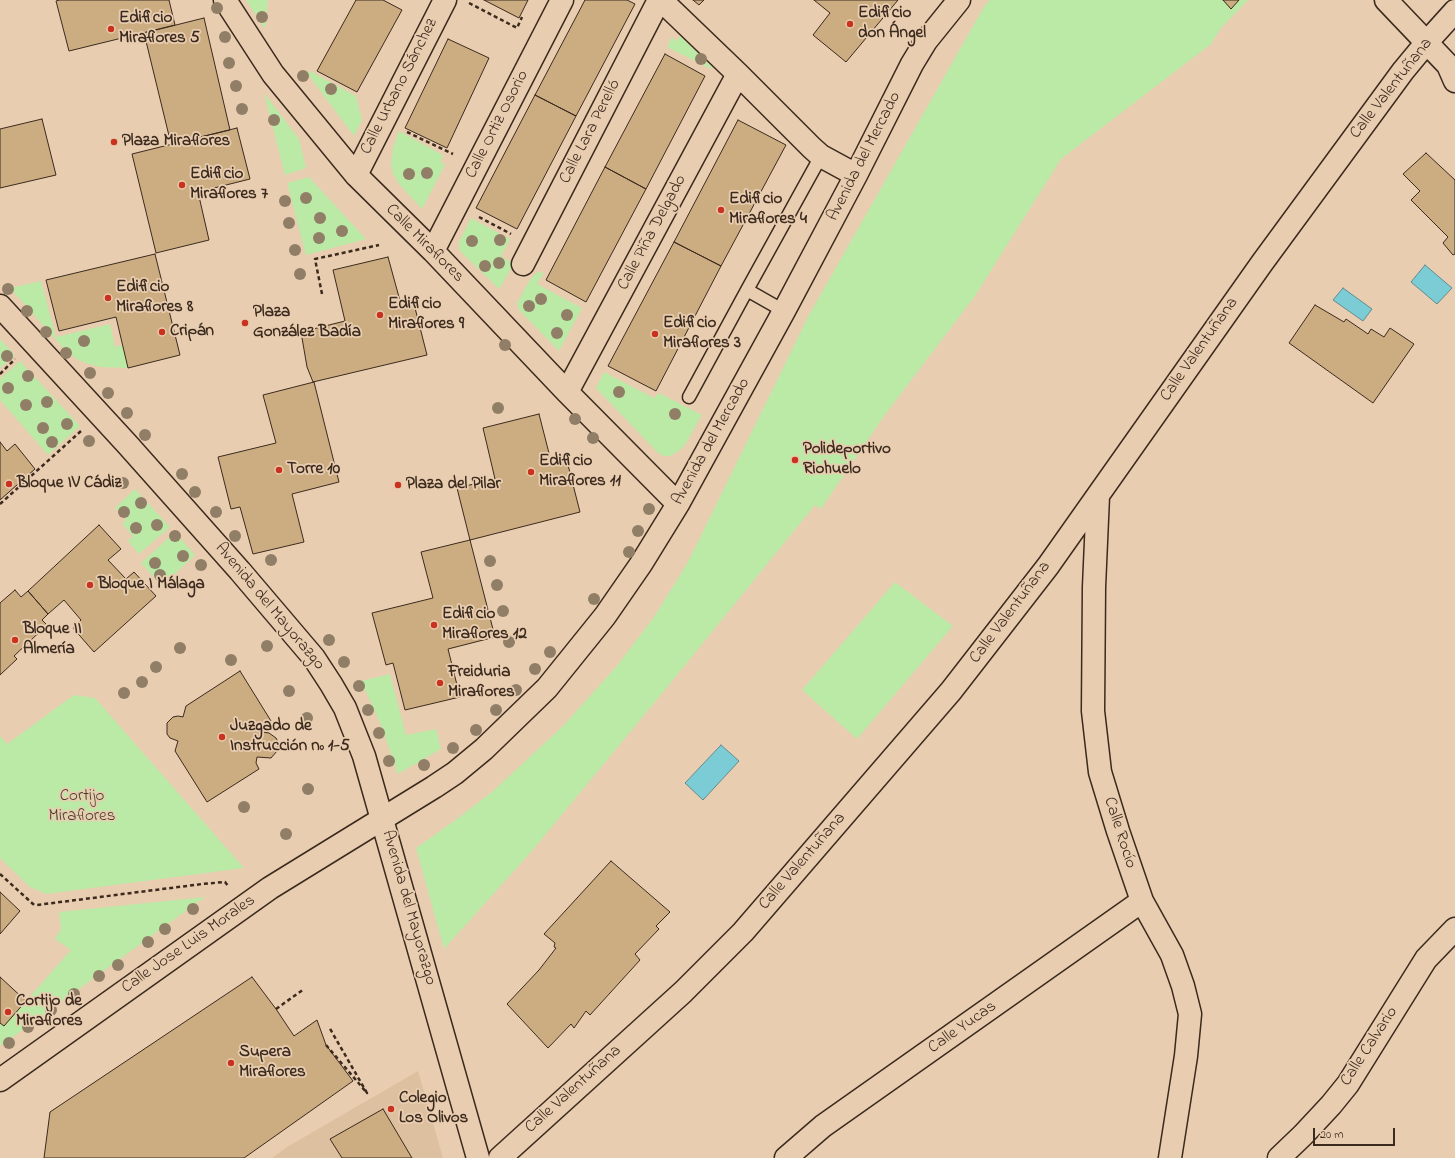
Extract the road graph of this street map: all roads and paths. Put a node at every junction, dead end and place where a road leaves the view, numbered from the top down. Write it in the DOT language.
graph roads {
  1 [pos="226,0"];
  2 [pos="445,0"];
  3 [pos="562,0"];
  4 [pos="660,0"];
  5 [pos="959,0"];
  6 [pos="1386,0"];
  7 [pos="467,2"];
  8 [pos="1455,11"];
  9 [pos="522,16"];
  10 [pos="1427,42"];
  11 [pos="738,74"];
  12 [pos="1455,81"];
  13 [pos="404,131"];
  14 [pos="453,154"];
  15 [pos="822,156"];
  16 [pos="356,175"];
  17 [pos="856,175"];
  18 [pos="476,215"];
  19 [pos="514,235"];
  20 [pos="379,245"];
  21 [pos="433,251"];
  22 [pos="523,264"];
  23 [pos="747,290"];
  24 [pos="322,294"];
  25 [pos="0,306"];
  26 [pos="784,311"];
  27 [pos="567,392"];
  28 [pos="689,398"];
  29 [pos="84,428"];
  30 [pos="1098,496"];
  31 [pos="0,504"];
  32 [pos="678,504"];
  33 [pos="382,818"];
  34 [pos="0,874"];
  35 [pos="230,888"];
  36 [pos="1142,901"];
  37 [pos="1455,929"];
  38 [pos="304,989"];
  39 [pos="276,1009"];
  40 [pos="330,1027"];
  41 [pos="326,1045"];
  42 [pos="0,1080"];
  43 [pos="478,1158"];
  44 [pos="500,1158"];
  45 [pos="786,1158"];
  46 [pos="1170,1158"];
  47 [pos="1279,1158"];
  1 -- 16 [label="street, Calle Miraflores"];
  2 -- 16 [label="street, Calle Urbano Sánchez"];
  3 -- 21 [label="street, Calle Ortiz Osorio"];
  4 -- 11 [label="street"];
  4 -- 22 [label="street, Calle Lara Perelló"];
  5 -- 17 [label="street, Avenida del Mercado"];
  6 -- 10 [label="street"];
  7 -- 9 [label="path"];
  8 -- 10 [label="street, Calle Valentuñana"];
  10 -- 12 [label="street"];
  10 -- 30 [label="street, Calle Valentuñana"];
  11 -- 15 [label="street"];
  11 -- 27 [label="street, Calle Piña Delgado"];
  13 -- 14 [label="path"];
  15 -- 17 [label="street"];
  15 -- 23 [label="lane"];
  16 -- 21 [label="street, Calle Miraflores"];
  17 -- 26 [label="street, Avenida del Mercado"];
  18 -- 19 [label="path"];
  20 -- 24 [label="path"];
  21 -- 27 [label="street, Calle Miraflores"];
  23 -- 26 [label="lane"];
  23 -- 28 [label="lane"];
  25 -- 33 [label="street, Avenida del Mayorazgo"];
  26 -- 32 [label="street, Avenida del Mercado"];
  27 -- 32 [label="street, Calle Miraflores"];
  29 -- 31 [label="path"];
  30 -- 36 [label="street, Calle Rocío"];
  30 -- 44 [label="street, Calle Valentuñana"];
  32 -- 33 [label="street, Avenida del Mercado"];
  33 -- 42 [label="street, Calle Jose Luis Morales"];
  33 -- 43 [label="street, Avenida del Mayorazgo"];
  34 -- 35 [label="path"];
  36 -- 45 [label="street, Calle Yucas"];
  36 -- 46 [label="street, Calle Rocío"];
  37 -- 47 [label="street, Calle Calvario"];
  38 -- 39 [label="path"];
  40 -- 41 [label="path"];
}
